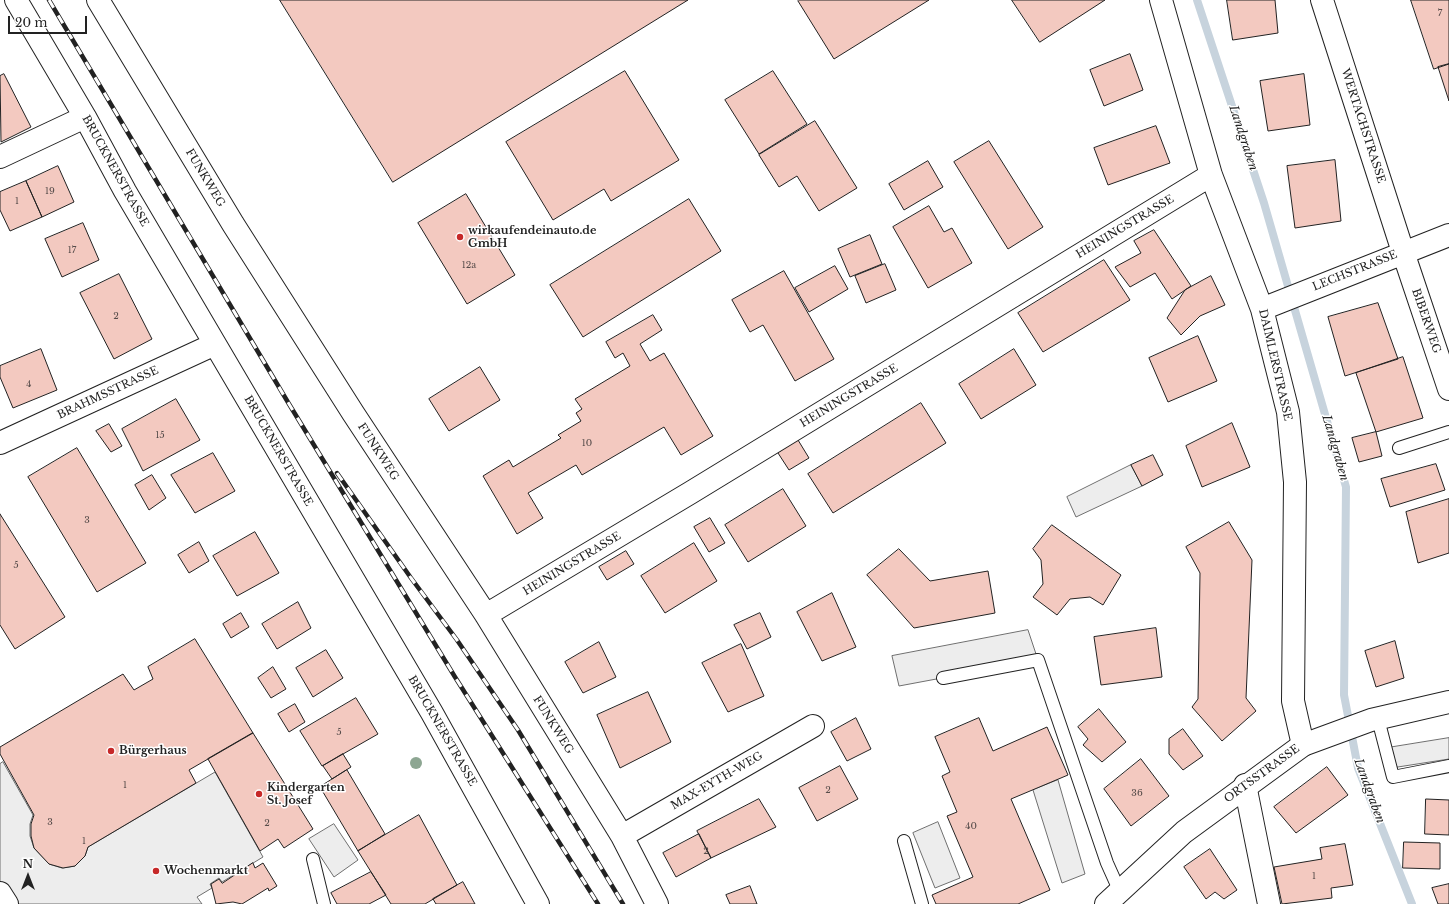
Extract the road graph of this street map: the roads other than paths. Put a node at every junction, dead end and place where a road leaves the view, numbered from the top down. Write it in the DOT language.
graph roads {
  1 [pos="16,0"];
  2 [pos="98,0"];
  3 [pos="1161,0"];
  4 [pos="1322,0"];
  5 [pos="85,118"];
  6 [pos="0,157"];
  7 [pos="1211,175"];
  8 [pos="1449,235"];
  9 [pos="1403,252"];
  10 [pos="1271,305"];
  11 [pos="215,344"];
  12 [pos="1449,389"];
  13 [pos="1449,432"];
  14 [pos="0,443"];
  15 [pos="1399,448"];
  16 [pos="486,615"];
  17 [pos="942,678"];
  18 [pos="1449,702"];
  19 [pos="1374,720"];
  20 [pos="813,726"];
  21 [pos="1302,745"];
  22 [pos="1449,766"];
  23 [pos="1246,785"];
  24 [pos="622,836"];
  25 [pos="904,841"];
  26 [pos="313,859"];
  27 [pos="0,893"];
  28 [pos="1113,898"];
  29 [pos="7,904"];
  30 [pos="324,904"];
  31 [pos="538,904"];
  32 [pos="657,904"];
  33 [pos="922,904"];
  34 [pos="1269,904"];
  1 -- 5 [label="street, BRUCKNERSTRASSE"];
  2 -- 16 [label="street, FUNKWEG"];
  3 -- 7 [label="street, DAIMLERSTRASSE"];
  4 -- 9 [label="street, WERTACHSTRASSE"];
  5 -- 6 [label="street"];
  5 -- 11 [label="street, BRUCKNERSTRASSE"];
  7 -- 10 [label="street, DAIMLERSTRASSE"];
  7 -- 16 [label="street, HEININGSTRASSE"];
  8 -- 9 [label="street, LECHSTRASSE"];
  9 -- 10 [label="street, LECHSTRASSE"];
  9 -- 12 [label="street, BIBERWEG"];
  10 -- 21 [label="street, DAIMLERSTRASSE"];
  11 -- 14 [label="street, BRAHMSSTRASSE"];
  11 -- 31 [label="street, BRUCKNERSTRASSE"];
  13 -- 15 [label="lane"];
  16 -- 24 [label="street, FUNKWEG"];
  17 -- 28 [label="lane"];
  18 -- 19 [label="street, ORTSSTRASSE"];
  19 -- 21 [label="street, ORTSSTRASSE"];
  19 -- 22 [label="lane"];
  20 -- 24 [label="street, MAX-EYTH-WEG"];
  21 -- 23 [label="street, ORTSSTRASSE"];
  23 -- 28 [label="street, ORTSSTRASSE"];
  23 -- 34 [label="street"];
  24 -- 32 [label="street, FUNKWEG"];
  25 -- 33 [label="lane"];
  26 -- 30 [label="lane"];
  27 -- 29 [label="street"];
}
